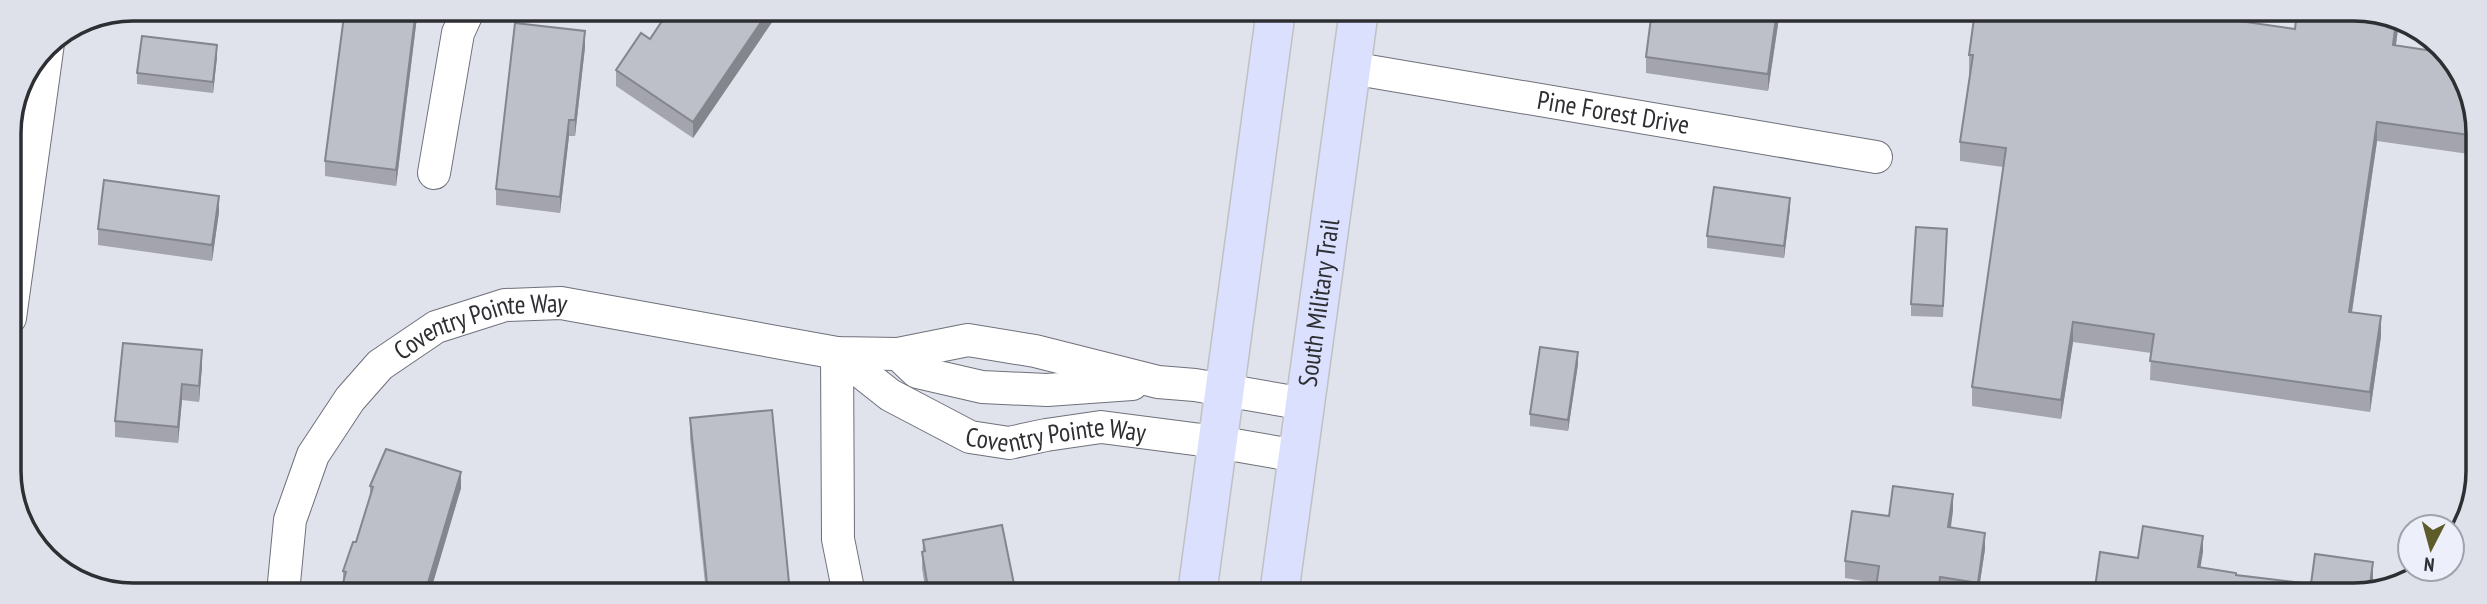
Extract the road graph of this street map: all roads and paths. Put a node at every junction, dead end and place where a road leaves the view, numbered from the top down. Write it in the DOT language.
graph roads {
  1 [pos="464,21"];
  2 [pos="1274,21"];
  3 [pos="1357,21"];
  4 [pos="45,64"];
  5 [pos="1351,68"];
  6 [pos="1877,157"];
  7 [pos="433,173"];
  8 [pos="21,238"];
  9 [pos="837,353"];
  10 [pos="898,354"];
  11 [pos="948,379"];
  12 [pos="1158,382"];
  13 [pos="1224,390"];
  14 [pos="1305,404"];
  15 [pos="925,413"];
  16 [pos="1217,442"];
  17 [pos="1298,456"];
  18 [pos="284,583"];
  19 [pos="847,583"];
  20 [pos="1198,583"];
  21 [pos="1281,583"];
  1 -- 7 [label="street"];
  2 -- 13 [label="main road"];
  3 -- 5 [label="main road, South Military Trail"];
  4 -- 8 [label="street"];
  5 -- 6 [label="street, Pine Forest Drive"];
  5 -- 14 [label="main road, South Military Trail"];
  9 -- 10 [label="street, Coventry Pointe Way"];
  9 -- 15 [label="street, Coventry Pointe Way"];
  9 -- 18 [label="street, Coventry Pointe Way"];
  9 -- 19 [label="street"];
  10 -- 11 [label="street, Coventry Pointe Way"];
  10 -- 12 [label="street, Coventry Pointe Way"];
  11 -- 12 [label="street, Coventry Pointe Way"];
  11 -- 15 [label="street"];
  12 -- 13 [label="street, Coventry Pointe Way"];
  13 -- 14 [label="street, Coventry Pointe Way"];
  13 -- 16 [label="main road"];
  14 -- 17 [label="main road, South Military Trail"];
  15 -- 16 [label="street, Coventry Pointe Way"];
  16 -- 17 [label="street, Coventry Pointe Way"];
  16 -- 20 [label="main road"];
  17 -- 21 [label="main road, South Military Trail"];
}
